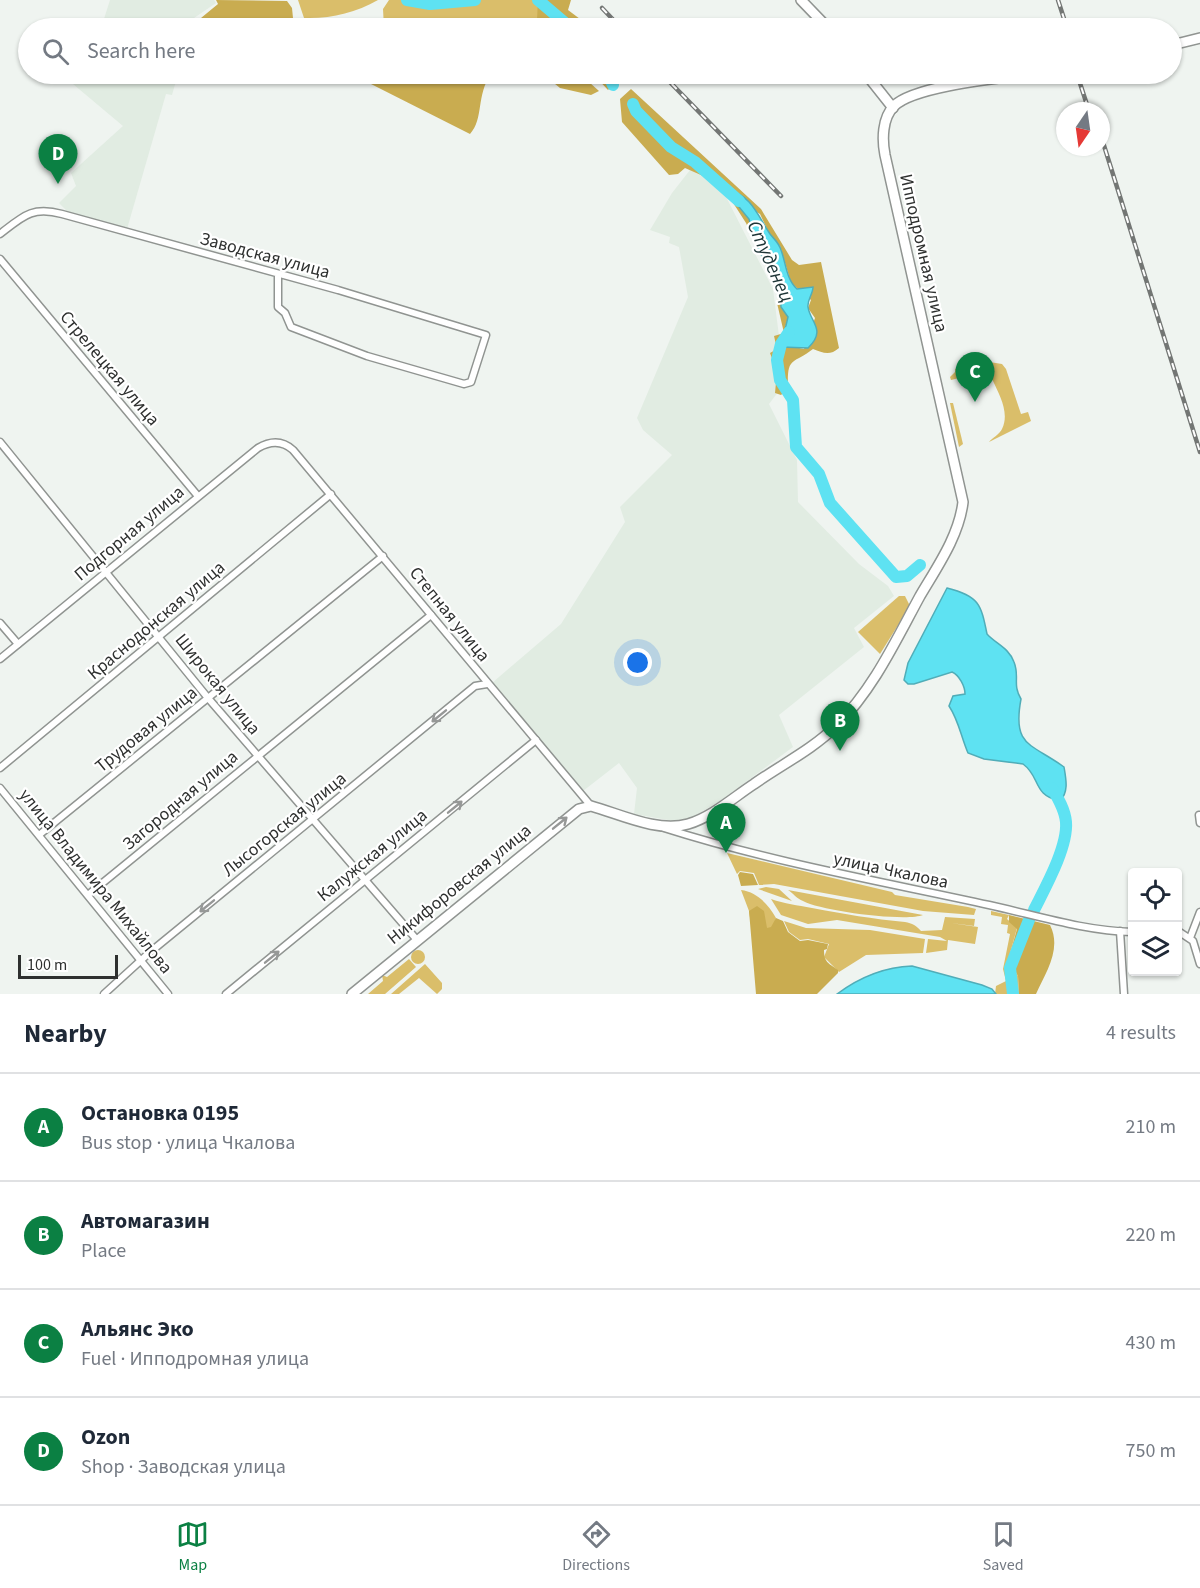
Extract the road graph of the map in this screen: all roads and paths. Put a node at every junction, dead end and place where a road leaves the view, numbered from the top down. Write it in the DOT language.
graph roads {
  1 [pos="801,0"];
  2 [pos="818,18"];
  3 [pos="1200,38"];
  4 [pos="1182,42"];
  5 [pos="874,84"];
  6 [pos="967,84"];
  7 [pos="893,108"];
  8 [pos="0,234"];
  9 [pos="0,259"];
  10 [pos="278,274"];
  11 [pos="0,442"];
  12 [pos="284,444"];
  13 [pos="331,494"];
  14 [pos="197,495"];
  15 [pos="383,556"];
  16 [pos="107,573"];
  17 [pos="431,615"];
  18 [pos="0,623"];
  19 [pos="159,636"];
  20 [pos="18,644"];
  21 [pos="0,659"];
  22 [pos="487,684"];
  23 [pos="208,698"];
  24 [pos="536,740"];
  25 [pos="258,756"];
  26 [pos="0,768"];
  27 [pos="0,788"];
  28 [pos="591,806"];
  29 [pos="1200,814"];
  30 [pos="312,820"];
  31 [pos="646,822"];
  32 [pos="1200,824"];
  33 [pos="39,835"];
  34 [pos="364,881"];
  35 [pos="88,894"];
  36 [pos="1200,912"];
  37 [pos="1120,931"];
  38 [pos="1128,932"];
  39 [pos="1182,933"];
  40 [pos="1190,938"];
  41 [pos="417,940"];
  42 [pos="141,961"];
  43 [pos="1200,964"];
  44 [pos="104,994"];
  45 [pos="168,994"];
  46 [pos="226,994"];
  47 [pos="352,994"];
  48 [pos="1124,994"];
  1 -- 2 [label="main road"];
  3 -- 4 [label="main road"];
  5 -- 7 [label="main road"];
  6 -- 7 [label="main road"];
  7 -- 31 [label="main road, Ипподромная улица"];
  8 -- 10 [label="street, Заводская улица"];
  9 -- 14 [label="street, Стрелецкая улица"];
  10 -- 10 [label="street, Заводская улица"];
  11 -- 16 [label="street, Широкая улица"];
  12 -- 13 [label="street, Степная улица"];
  12 -- 14 [label="street, Подгорная улица"];
  13 -- 15 [label="street, Степная улица"];
  13 -- 19 [label="street, Краснодонская улица"];
  14 -- 16 [label="street, Подгорная улица"];
  15 -- 17 [label="street, Степная улица"];
  15 -- 23 [label="street, Трудовая улица"];
  16 -- 19 [label="street, Широкая улица"];
  16 -- 20 [label="street, Подгорная улица"];
  17 -- 22 [label="street, Степная улица"];
  17 -- 25 [label="street, Загородная улица"];
  18 -- 20 [label="street"];
  19 -- 23 [label="street, Широкая улица"];
  19 -- 26 [label="street, Краснодонская улица"];
  20 -- 21 [label="street, Подгорная улица"];
  22 -- 24 [label="street, Степная улица"];
  22 -- 30 [label="street, Лысогорская улица, one-way"];
  23 -- 25 [label="street, Широкая улица"];
  23 -- 33 [label="street, Трудовая улица"];
  24 -- 28 [label="street, Степная улица"];
  34 -- 24 [label="street, Калужская улица, one-way"];
  25 -- 30 [label="street, Широкая улица"];
  25 -- 35 [label="street, Загородная улица"];
  27 -- 33 [label="street, улица Владимира Михайлова"];
  28 -- 31 [label="main road"];
  41 -- 28 [label="main road, Никифоровская улица, one-way"];
  29 -- 32 [label="street"];
  30 -- 34 [label="street, Широкая улица"];
  30 -- 42 [label="street, Лысогорская улица, one-way"];
  31 -- 37 [label="street, улица Чкалова"];
  33 -- 35 [label="street, улица Владимира Михайлова"];
  34 -- 41 [label="street, Широкая улица"];
  46 -- 34 [label="street, Калужская улица, one-way"];
  35 -- 42 [label="street, улица Владимира Михайлова"];
  36 -- 40 [label="street"];
  37 -- 38 [label="street, улица Чкалова"];
  37 -- 48 [label="street"];
  39 -- 40 [label="street"];
  40 -- 43 [label="street"];
  41 -- 47 [label="main road, Никифоровская улица"];
  42 -- 44 [label="street, Лысогорская улица"];
  42 -- 45 [label="street, улица Владимира Михайлова"];
}
